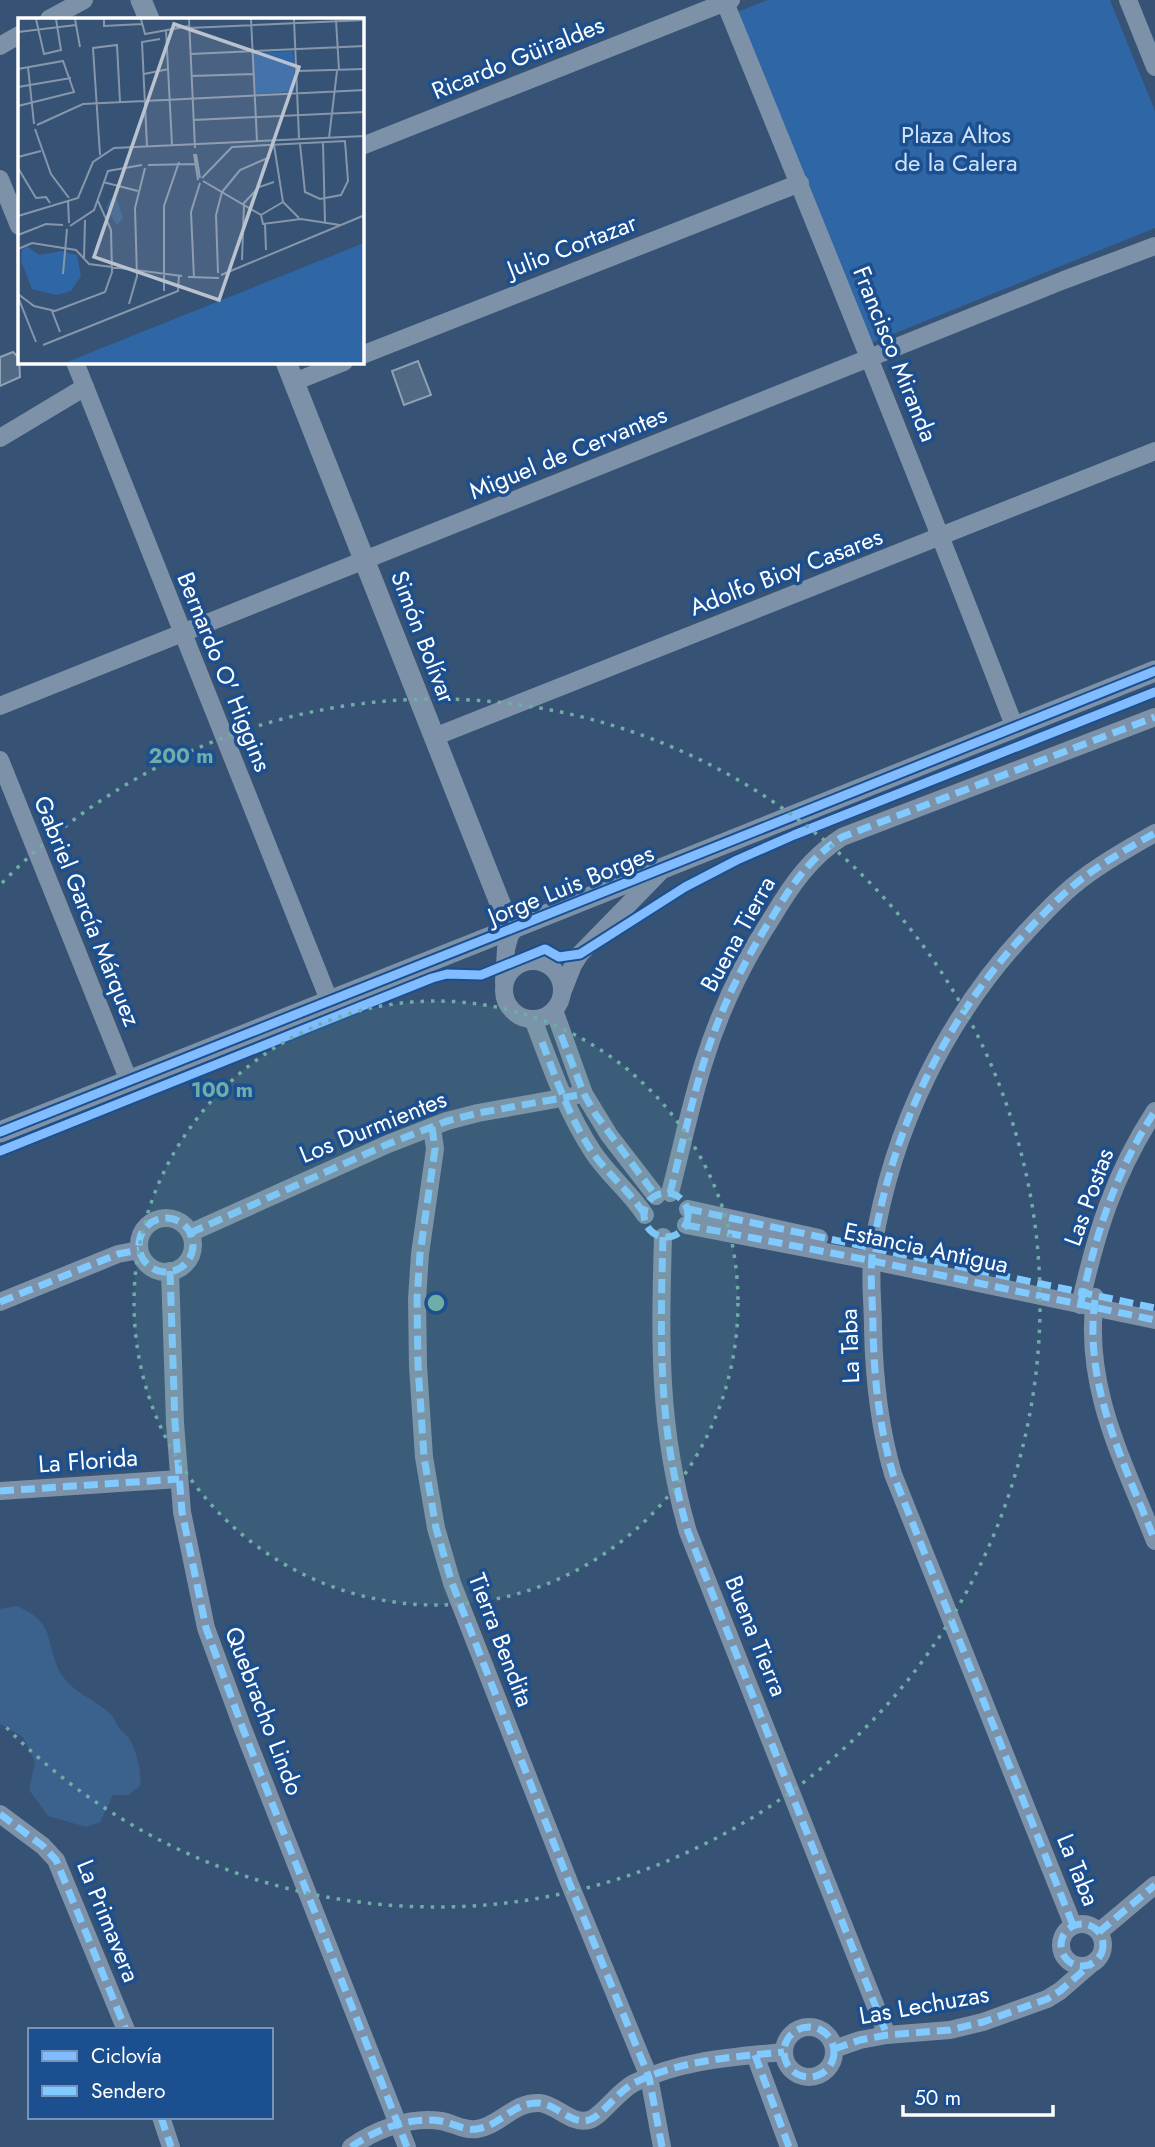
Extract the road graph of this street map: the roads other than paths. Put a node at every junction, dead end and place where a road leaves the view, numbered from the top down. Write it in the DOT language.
graph roads {
  1 [pos="84,0"];
  2 [pos="141,0"];
  3 [pos="1128,0"];
  4 [pos="727,1"];
  5 [pos="51,18"];
  6 [pos="149,18"];
  7 [pos="18,36"];
  8 [pos="1150,40"];
  9 [pos="0,46"];
  10 [pos="1155,67"];
  11 [pos="364,145"];
  12 [pos="0,179"];
  13 [pos="800,183"];
  14 [pos="18,224"];
  15 [pos="1155,246"];
  16 [pos="364,354"];
  17 [pos="870,359"];
  18 [pos="76,364"];
  19 [pos="333,364"];
  20 [pos="290,372"];
  21 [pos="85,387"];
  22 [pos="0,438"];
  23 [pos="1155,451"];
  24 [pos="942,537"];
  25 [pos="365,560"];
  26 [pos="181,634"];
  27 [pos="1155,671"];
  28 [pos="0,706"];
  29 [pos="1155,717"];
  30 [pos="1015,728"];
  31 [pos="434,737"];
  32 [pos="0,760"];
  33 [pos="1155,833"];
  34 [pos="662,869"];
  35 [pos="510,930"];
  36 [pos="530,961"];
  37 [pos="505,985"];
  38 [pos="562,993"];
  39 [pos="329,1000"];
  40 [pos="554,1010"];
  41 [pos="533,1018"];
  42 [pos="129,1081"];
  43 [pos="584,1094"];
  44 [pos="564,1098"];
  45 [pos="1155,1111"];
  46 [pos="432,1127"];
  47 [pos="0,1132"];
  48 [pos="663,1195"];
  49 [pos="645,1215"];
  50 [pos="687,1217"];
  51 [pos="190,1233"];
  52 [pos="663,1237"];
  53 [pos="139,1250"];
  54 [pos="873,1255"];
  55 [pos="170,1271"];
  56 [pos="1088,1301"];
  57 [pos="0,1302"];
  58 [pos="1155,1308"];
  59 [pos="1155,1320"];
  60 [pos="179,1479"];
  61 [pos="0,1491"];
  62 [pos="1155,1541"];
  63 [pos="0,1814"];
  64 [pos="1155,1885"];
  65 [pos="1073,1925"];
  66 [pos="1099,1932"];
  67 [pos="1062,1955"];
  68 [pos="1090,1965"];
  69 [pos="1060,1991"];
  70 [pos="125,2028"];
  71 [pos="887,2035"];
  72 [pos="834,2049"];
  73 [pos="784,2052"];
  74 [pos="755,2055"];
  75 [pos="649,2077"];
  76 [pos="162,2119"];
  77 [pos="399,2125"];
  78 [pos="171,2147"];
  79 [pos="351,2147"];
  80 [pos="407,2147"];
  81 [pos="662,2147"];
  82 [pos="789,2147"];
  1 -- 5 [label="street"];
  2 -- 6 [label="street"];
  3 -- 8 [label="street"];
  4 -- 11 [label="street, Ricardo Güiraldes"];
  4 -- 13 [label="street, Francisco Miranda"];
  7 -- 9 [label="street"];
  8 -- 10 [label="street"];
  12 -- 14 [label="street"];
  13 -- 16 [label="street, Julio Cortazar"];
  13 -- 17 [label="street, Francisco Miranda"];
  15 -- 17 [label="street, Miguel de Cervantes"];
  17 -- 24 [label="street, Francisco Miranda"];
  17 -- 25 [label="street, Miguel de Cervantes"];
  18 -- 21 [label="street, Bernardo O' Higgins"];
  19 -- 20 [label="street"];
  20 -- 25 [label="street, Simón Bolívar"];
  21 -- 22 [label="street"];
  21 -- 26 [label="street, Bernardo O' Higgins"];
  23 -- 24 [label="street, Adolfo Bioy Casares"];
  24 -- 30 [label="street, Francisco Miranda"];
  24 -- 31 [label="street, Adolfo Bioy Casares"];
  25 -- 26 [label="street, Miguel de Cervantes"];
  25 -- 31 [label="street, Simón Bolívar"];
  26 -- 28 [label="street, Miguel de Cervantes"];
  26 -- 39 [label="street, Bernardo O' Higgins"];
  27 -- 30 [label="street, Jorge Luis Borges"];
  29 -- 48 [label="street, Buena Tierra"];
  30 -- 34 [label="street, Jorge Luis Borges"];
  31 -- 35 [label="street, Simón Bolívar"];
  32 -- 42 [label="street, Gabriel García Márquez"];
  33 -- 54 [label="street, La Taba"];
  34 -- 35 [label="street, Jorge Luis Borges"];
  34 -- 38 [label="street"];
  35 -- 36 [label="street, Simón Bolívar"];
  35 -- 37 [label="street, Simón Bolívar"];
  35 -- 39 [label="street, Jorge Luis Borges"];
  36 -- 37 [label="street"];
  36 -- 38 [label="street"];
  37 -- 41 [label="street"];
  38 -- 40 [label="street"];
  39 -- 42 [label="street, Jorge Luis Borges"];
  40 -- 41 [label="street"];
  40 -- 43 [label="street"];
  41 -- 44 [label="street"];
  42 -- 47 [label="street, Jorge Luis Borges"];
  43 -- 44 [label="street, Los Durmientes"];
  43 -- 48 [label="street"];
  44 -- 46 [label="street, Los Durmientes"];
  44 -- 49 [label="street"];
  45 -- 56 [label="street, Las Postas"];
  46 -- 51 [label="street, Los Durmientes"];
  46 -- 75 [label="street, Tierra Bendita"];
  48 -- 49 [label="street"];
  48 -- 50 [label="street"];
  49 -- 52 [label="street"];
  50 -- 52 [label="street"];
  50 -- 54 [label="street, Estancia Antigua"];
  51 -- 53 [label="street"];
  51 -- 55 [label="street"];
  52 -- 71 [label="street, Buena Tierra"];
  53 -- 55 [label="street"];
  53 -- 57 [label="street"];
  54 -- 56 [label="street, Estancia Antigua"];
  54 -- 65 [label="street, La Taba"];
  55 -- 60 [label="street, Quebracho Lindo"];
  56 -- 58 [label="street, Estancia Antigua"];
  56 -- 59 [label="street, Estancia Antigua"];
  56 -- 62 [label="street, Las Postas"];
  60 -- 61 [label="street, La Florida"];
  60 -- 77 [label="street, Quebracho Lindo"];
  63 -- 70 [label="street, La Primavera"];
  64 -- 66 [label="street"];
  65 -- 66 [label="street, La Taba"];
  65 -- 67 [label="street, La Taba"];
  66 -- 68 [label="street, La Taba"];
  67 -- 68 [label="street"];
  67 -- 69 [label="street"];
  68 -- 69 [label="street, Las Lechuzas"];
  69 -- 71 [label="street, Las Lechuzas"];
  71 -- 72 [label="street, Las Lechuzas"];
  72 -- 73 [label="street, Las Lechuzas"];
  72 -- 73 [label="street, Las Lechuzas"];
  73 -- 74 [label="street"];
  74 -- 75 [label="street"];
  74 -- 82 [label="street"];
  75 -- 77 [label="street"];
  75 -- 81 [label="street, Tierra Bendita"];
  76 -- 78 [label="street"];
  77 -- 79 [label="street"];
  77 -- 80 [label="street, Quebracho Lindo"];
}
